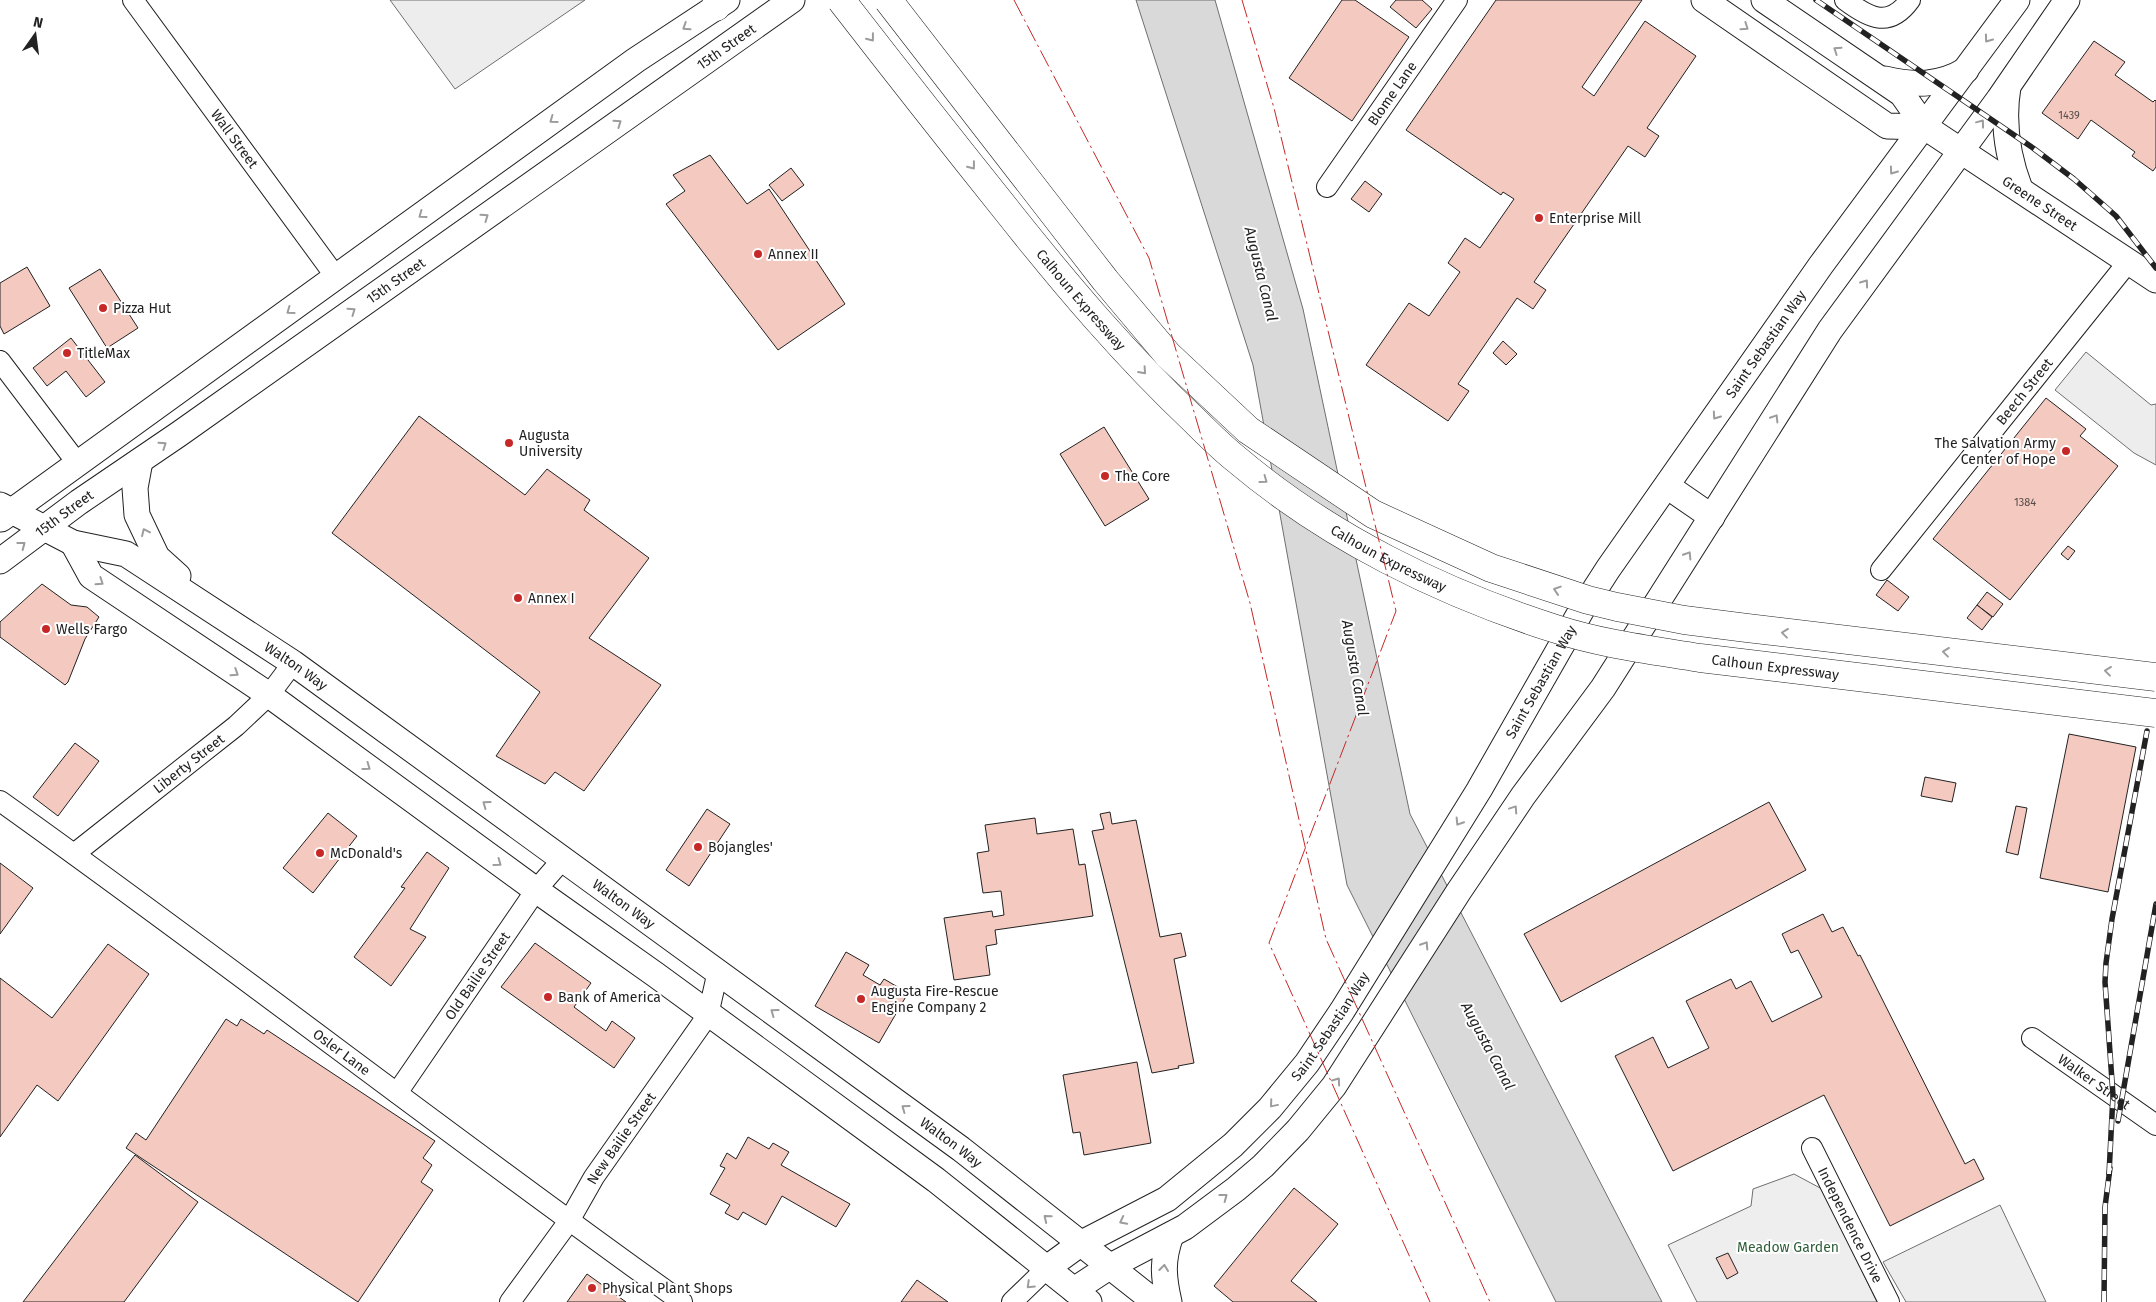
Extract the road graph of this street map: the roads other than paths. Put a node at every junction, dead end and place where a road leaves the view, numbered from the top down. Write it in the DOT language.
graph roads {
  1 [pos="133,0"];
  2 [pos="792,0"];
  3 [pos="841,0"];
  4 [pos="888,0"];
  5 [pos="1458,0"];
  6 [pos="1704,0"];
  7 [pos="1764,0"];
  8 [pos="1845,0"];
  9 [pos="1910,0"];
  10 [pos="2017,0"];
  11 [pos="2066,0"];
  12 [pos="720,2"];
  13 [pos="1966,70"];
  14 [pos="1872,73"];
  15 [pos="2009,84"];
  16 [pos="1925,127"];
  17 [pos="1961,150"];
  18 [pos="1327,186"];
  19 [pos="2020,189"];
  20 [pos="2129,261"];
  21 [pos="336,277"];
  22 [pos="2156,280"];
  23 [pos="0,361"];
  24 [pos="140,460"];
  25 [pos="78,464"];
  26 [pos="1667,486"];
  27 [pos="4,512"];
  28 [pos="1712,517"];
  29 [pos="44,528"];
  30 [pos="73,543"];
  31 [pos="0,560"];
  32 [pos="1881,570"];
  33 [pos="224,618"];
  34 [pos="293,663"];
  35 [pos="2156,677"];
  36 [pos="269,696"];
  37 [pos="2156,713"];
  38 [pos="0,801"];
  39 [pos="74,854"];
  40 [pos="562,860"];
  41 [pos="536,890"];
  42 [pos="718,971"];
  43 [pos="708,1015"];
  44 [pos="2032,1038"];
  45 [pos="825,1049"];
  46 [pos="801,1081"];
  47 [pos="397,1093"];
  48 [pos="2156,1125"];
  49 [pos="1812,1148"];
  50 [pos="569,1221"];
  51 [pos="1178,1231"];
  52 [pos="1080,1244"];
  53 [pos="1110,1267"];
  54 [pos="1047,1268"];
  55 [pos="1075,1298"];
  56 [pos="510,1302"];
  57 [pos="682,1302"];
  58 [pos="1012,1302"];
  59 [pos="1155,1302"];
  60 [pos="1169,1302"];
  61 [pos="1890,1302"];
  1 -- 21 [label="street, Wall Street"];
  24 -- 2 [label="main road, 15th Street, one-way"];
  3 -- 37 [label="highway, Calhoun Expressway, one-way, bridge"];
  35 -- 4 [label="highway, one-way, bridge"];
  5 -- 18 [label="street, Blome Lane"];
  6 -- 16 [label="main road, one-way"];
  14 -- 7 [label="main road, Greene Street, one-way"];
  8 -- 9 [label="street"];
  10 -- 13 [label="main road, Saint Sebastian Way, one-way"];
  11 -- 15 [label="main road"];
  12 -- 21 [label="main road, one-way"];
  13 -- 14 [label="main road"];
  13 -- 16 [label="main road, Saint Sebastian Way"];
  14 -- 16 [label="main road, Greene Street"];
  17 -- 15 [label="main road, one-way"];
  15 -- 19 [label="main road"];
  16 -- 17 [label="main road, Greene Street"];
  16 -- 26 [label="main road, Saint Sebastian Way, one-way"];
  17 -- 19 [label="main road, Greene Street"];
  28 -- 17 [label="main road, one-way"];
  19 -- 20 [label="main road, Greene Street"];
  20 -- 22 [label="main road, Greene Street"];
  20 -- 32 [label="street, Beech Street"];
  21 -- 25 [label="main road, one-way"];
  23 -- 25 [label="street"];
  24 -- 29 [label="main road, 15th Street"];
  33 -- 24 [label="main road, one-way"];
  25 -- 27 [label="main road"];
  26 -- 28 [label="main road"];
  26 -- 52 [label="main road, Saint Sebastian Way, one-way, bridge"];
  27 -- 29 [label="main road, Walton Way"];
  51 -- 28 [label="main road, one-way, bridge"];
  29 -- 30 [label="main road, Walton Way"];
  31 -- 29 [label="main road, 15th Street, one-way"];
  30 -- 33 [label="main road, Walton Way"];
  30 -- 36 [label="main road, one-way"];
  33 -- 34 [label="main road, Walton Way"];
  34 -- 36 [label="street, Liberty Street"];
  40 -- 34 [label="main road, Walton Way, one-way"];
  36 -- 39 [label="street, Liberty Street"];
  36 -- 41 [label="main road, one-way"];
  38 -- 39 [label="street, Osler Lane"];
  39 -- 47 [label="street, Osler Lane"];
  40 -- 41 [label="street, Old Bailie Street"];
  40 -- 42 [label="main road, Walton Way"];
  41 -- 43 [label="main road"];
  41 -- 47 [label="street, Old Bailie Street"];
  42 -- 43 [label="street, New Bailie Street"];
  45 -- 42 [label="main road, Walton Way, one-way"];
  43 -- 46 [label="main road"];
  43 -- 50 [label="street, New Bailie Street"];
  44 -- 48 [label="street, Walker Street"];
  45 -- 46 [label="main road"];
  52 -- 45 [label="main road, Walton Way, one-way"];
  46 -- 54 [label="main road"];
  47 -- 50 [label="street, Osler Lane"];
  49 -- 61 [label="street, Independence Drive"];
  50 -- 56 [label="street, New Bailie Street"];
  50 -- 57 [label="street, Osler Lane"];
  51 -- 53 [label="main road"];
  60 -- 51 [label="main road, one-way"];
  52 -- 53 [label="main road, Walton Way"];
  52 -- 54 [label="main road, Saint Sebastian Way"];
  53 -- 55 [label="main road"];
  53 -- 59 [label="main road, Walton Way"];
  54 -- 55 [label="main road"];
  54 -- 58 [label="street, Saint Sebastian Way, one-way"];
}
